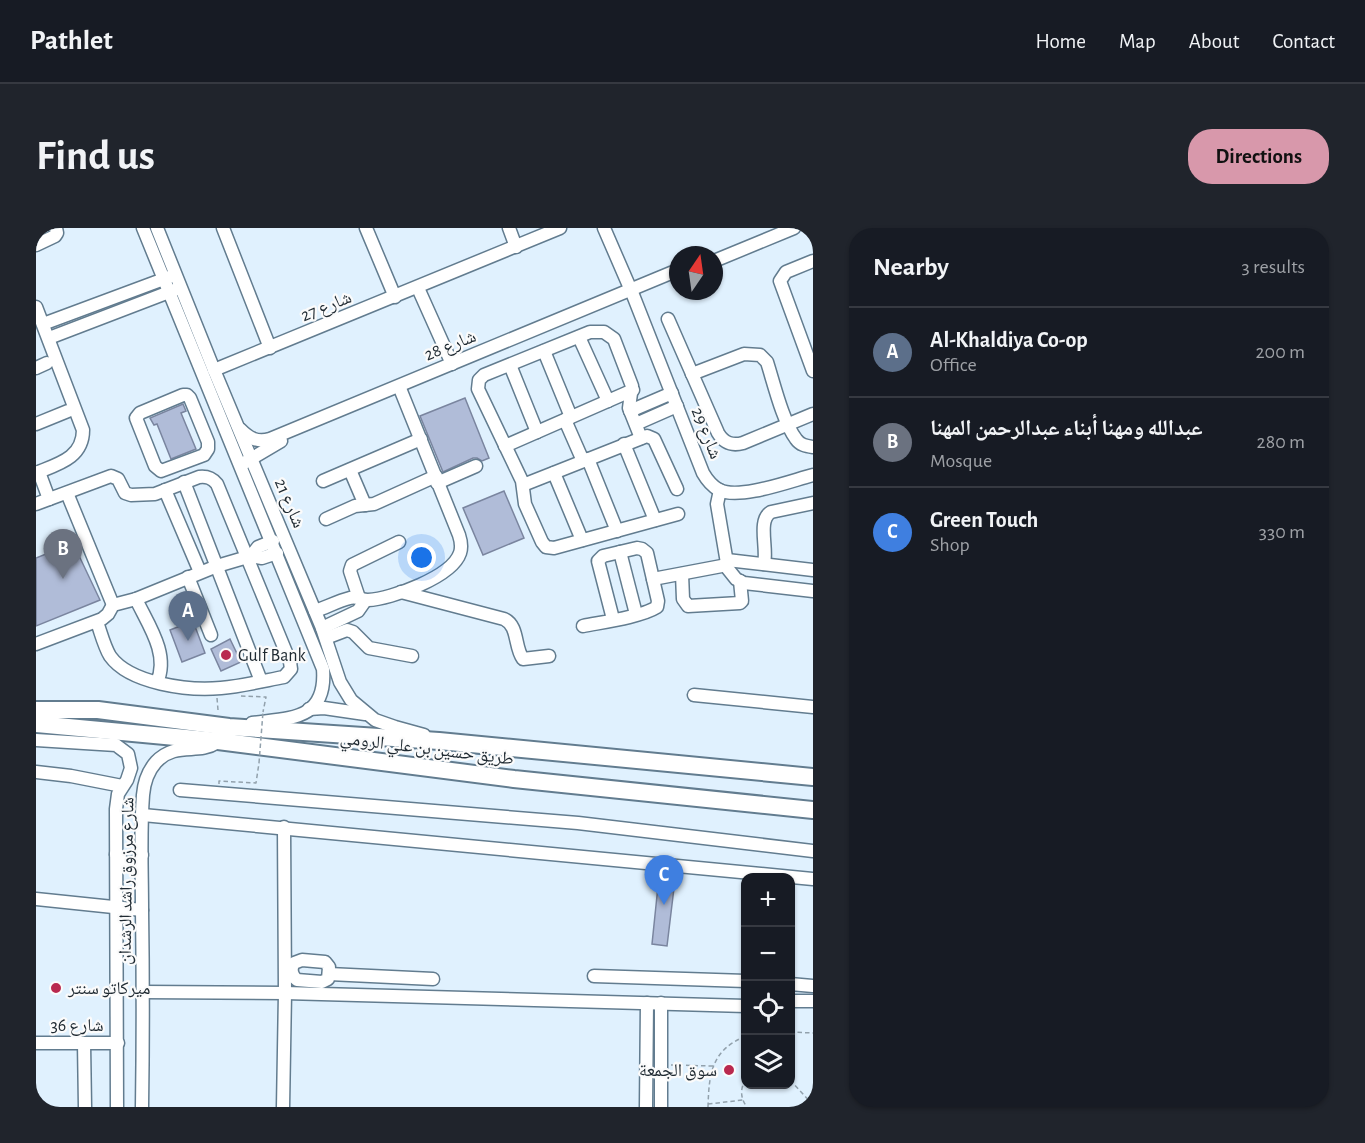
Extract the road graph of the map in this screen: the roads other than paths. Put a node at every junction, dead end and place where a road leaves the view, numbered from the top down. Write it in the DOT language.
graph roads {
  1 [pos="56,228"];
  2 [pos="143,228"];
  3 [pos="157,228"];
  4 [pos="223,228"];
  5 [pos="366,228"];
  6 [pos="508,228"];
  7 [pos="560,228"];
  8 [pos="604,228"];
  9 [pos="780,228"];
  10 [pos="794,228"];
  11 [pos="516,247"];
  12 [pos="37,249"];
  13 [pos="723,251"];
  14 [pos="723,257"];
  15 [pos="813,261"];
  16 [pos="669,274"];
  17 [pos="170,276"];
  18 [pos="669,279"];
  19 [pos="418,288"];
  20 [pos="175,289"];
  21 [pos="632,292"];
  22 [pos="395,297"];
  23 [pos="101,302"];
  24 [pos="36,307"];
  25 [pos="106,316"];
  26 [pos="668,319"];
  27 [pos="43,324"];
  28 [pos="579,337"];
  29 [pos="49,338"];
  30 [pos="270,348"];
  31 [pos="544,351"];
  32 [pos="452,364"];
  33 [pos="510,365"];
  34 [pos="214,370"];
  35 [pos="813,371"];
  36 [pos="692,374"];
  37 [pos="633,390"];
  38 [pos="401,391"];
  39 [pos="672,393"];
  40 [pos="608,401"];
  41 [pos="676,406"];
  42 [pos="68,411"];
  43 [pos="630,411"];
  44 [pos="220,414"];
  45 [pos="813,414"];
  46 [pos="568,418"];
  47 [pos="200,422"];
  48 [pos="36,424"];
  49 [pos="636,424"];
  50 [pos="788,424"];
  51 [pos="238,427"];
  52 [pos="537,432"];
  53 [pos="641,438"];
  54 [pos="421,439"];
  55 [pos="624,444"];
  56 [pos="505,446"];
  57 [pos="813,447"];
  58 [pos="585,460"];
  59 [pos="246,462"];
  60 [pos="476,466"];
  61 [pos="350,470"];
  62 [pos="554,472"];
  63 [pos="38,473"];
  64 [pos="813,475"];
  65 [pos="437,479"];
  66 [pos="323,481"];
  67 [pos="184,483"];
  68 [pos="523,485"];
  69 [pos="677,489"];
  70 [pos="165,490"];
  71 [pos="720,490"];
  72 [pos="67,493"];
  73 [pos="49,499"];
  74 [pos="813,503"];
  75 [pos="36,504"];
  76 [pos="365,505"];
  77 [pos="678,514"];
  78 [pos="326,519"];
  79 [pos="655,520"];
  80 [pos="617,531"];
  81 [pos="582,540"];
  82 [pos="399,542"];
  83 [pos="275,547"];
  84 [pos="620,552"];
  85 [pos="249,557"];
  86 [pos="727,563"];
  87 [pos="764,564"];
  88 [pos="217,566"];
  89 [pos="813,570"];
  90 [pos="200,572"];
  91 [pos="682,574"];
  92 [pos="188,577"];
  93 [pos="653,579"];
  94 [pos="740,581"];
  95 [pos="813,591"];
  96 [pos="401,592"];
  97 [pos="136,599"];
  98 [pos="362,600"];
  99 [pos="113,605"];
  100 [pos="315,611"];
  101 [pos="636,614"];
  102 [pos="613,620"];
  103 [pos="97,622"];
  104 [pos="583,626"];
  105 [pos="324,633"];
  106 [pos="211,635"];
  107 [pos="36,644"];
  108 [pos="325,655"];
  109 [pos="412,656"];
  110 [pos="549,656"];
  111 [pos="261,681"];
  112 [pos="157,682"];
  113 [pos="694,695"];
  114 [pos="36,700"];
  115 [pos="813,707"];
  116 [pos="309,709"];
  117 [pos="36,710"];
  118 [pos="98,710"];
  119 [pos="366,714"];
  120 [pos="36,724"];
  121 [pos="229,727"];
  122 [pos="36,740"];
  123 [pos="218,741"];
  124 [pos="439,741"];
  125 [pos="36,771"];
  126 [pos="813,777"];
  127 [pos="90,780"];
  128 [pos="123,785"];
  129 [pos="180,790"];
  130 [pos="143,796"];
  131 [pos="116,808"];
  132 [pos="813,810"];
  133 [pos="143,815"];
  134 [pos="284,827"];
  135 [pos="813,851"];
  136 [pos="116,854"];
  137 [pos="142,855"];
  138 [pos="813,879"];
  139 [pos="36,899"];
  140 [pos="116,908"];
  141 [pos="142,910"];
  142 [pos="329,974"];
  143 [pos="367,976"];
  144 [pos="594,976"];
  145 [pos="433,979"];
  146 [pos="741,981"];
  147 [pos="795,984"];
  148 [pos="813,986"];
  149 [pos="143,992"];
  150 [pos="285,993"];
  151 [pos="366,995"];
  152 [pos="741,1001"];
  153 [pos="795,1001"];
  154 [pos="813,1001"];
  155 [pos="647,1003"];
  156 [pos="661,1003"];
  157 [pos="674,1003"];
  158 [pos="741,1006"];
  159 [pos="795,1007"];
  160 [pos="813,1007"];
  161 [pos="36,1043"];
  162 [pos="84,1043"];
  163 [pos="117,1043"];
  164 [pos="85,1107"];
  165 [pos="117,1107"];
  166 [pos="142,1107"];
  167 [pos="283,1107"];
  168 [pos="646,1107"];
  169 [pos="661,1107"];
  1 -- 12 [label="street"];
  2 -- 17 [label="street, شارع 21"];
  3 -- 17 [label="street, شارع 21"];
  4 -- 30 [label="street"];
  5 -- 22 [label="street"];
  6 -- 11 [label="street"];
  7 -- 11 [label="street, شارع 27"];
  8 -- 21 [label="street, شارع 29"];
  9 -- 13 [label="street"];
  10 -- 14 [label="street"];
  11 -- 19 [label="street, شارع 27"];
  15 -- 35 [label="street"];
  16 -- 21 [label="street, شارع 28"];
  17 -- 20 [label="street, شارع 21"];
  17 -- 23 [label="street"];
  18 -- 21 [label="street, شارع 28"];
  19 -- 22 [label="street, شارع 27"];
  19 -- 32 [label="street"];
  20 -- 25 [label="street"];
  20 -- 34 [label="street, شارع 21"];
  20 -- 44 [label="street, شارع 21"];
  21 -- 32 [label="street, شارع 28"];
  21 -- 38 [label="street, شارع 28"];
  21 -- 39 [label="street, شارع 29"];
  22 -- 30 [label="street, شارع 27"];
  23 -- 25 [label="street"];
  23 -- 27 [label="street"];
  24 -- 27 [label="street"];
  25 -- 29 [label="street"];
  26 -- 36 [label="street"];
  27 -- 29 [label="street"];
  28 -- 31 [label="street"];
  28 -- 37 [label="street"];
  28 -- 40 [label="street"];
  29 -- 63 [label="street"];
  30 -- 34 [label="street, شارع 27"];
  31 -- 33 [label="street"];
  31 -- 46 [label="street"];
  32 -- 51 [label="street, شارع 28"];
  33 -- 52 [label="street"];
  33 -- 56 [label="street"];
  34 -- 51 [label="street, شارع 21"];
  36 -- 50 [label="street"];
  36 -- 50 [label="street"];
  37 -- 40 [label="street"];
  37 -- 43 [label="street"];
  38 -- 54 [label="street"];
  38 -- 59 [label="street, شارع 28"];
  39 -- 41 [label="street, شارع 29"];
  39 -- 43 [label="street"];
  40 -- 46 [label="street"];
  41 -- 49 [label="street"];
  41 -- 71 [label="street, شارع 29"];
  42 -- 48 [label="street"];
  43 -- 49 [label="street"];
  44 -- 47 [label="street"];
  44 -- 59 [label="street, شارع 21"];
  45 -- 50 [label="street"];
  46 -- 52 [label="street"];
  46 -- 58 [label="street"];
  47 -- 47 [label="street"];
  49 -- 53 [label="street"];
  50 -- 57 [label="street"];
  51 -- 59 [label="street, شارع 21"];
  52 -- 56 [label="street"];
  53 -- 55 [label="street"];
  53 -- 69 [label="street"];
  54 -- 61 [label="street"];
  54 -- 65 [label="street"];
  55 -- 58 [label="street"];
  55 -- 79 [label="street"];
  56 -- 68 [label="street"];
  58 -- 62 [label="street"];
  58 -- 80 [label="street"];
  59 -- 83 [label="street, شارع 21"];
  59 -- 100 [label="street, شارع 21"];
  60 -- 65 [label="street"];
  61 -- 66 [label="street"];
  61 -- 76 [label="street"];
  62 -- 68 [label="street"];
  62 -- 81 [label="street"];
  63 -- 73 [label="street"];
  64 -- 71 [label="street"];
  65 -- 76 [label="street"];
  65 -- 96 [label="street"];
  67 -- 70 [label="street"];
  67 -- 85 [label="street"];
  67 -- 88 [label="street"];
  68 -- 81 [label="street"];
  70 -- 72 [label="street"];
  70 -- 90 [label="street"];
  71 -- 86 [label="street"];
  72 -- 73 [label="street"];
  72 -- 99 [label="street"];
  73 -- 75 [label="street"];
  74 -- 87 [label="street"];
  76 -- 78 [label="street"];
  77 -- 79 [label="street"];
  79 -- 80 [label="street"];
  80 -- 81 [label="street"];
  82 -- 98 [label="street"];
  83 -- 85 [label="street"];
  83 -- 108 [label="street, شارع 21"];
  84 -- 93 [label="street"];
  84 -- 101 [label="street"];
  84 -- 102 [label="street"];
  85 -- 88 [label="street"];
  85 -- 111 [label="street"];
  86 -- 87 [label="street"];
  86 -- 91 [label="street"];
  86 -- 94 [label="street"];
  87 -- 89 [label="street"];
  88 -- 90 [label="street"];
  88 -- 111 [label="street"];
  90 -- 92 [label="street"];
  91 -- 93 [label="street"];
  91 -- 94 [label="street"];
  92 -- 97 [label="street"];
  92 -- 106 [label="street"];
  93 -- 101 [label="street"];
  94 -- 95 [label="street"];
  96 -- 98 [label="street"];
  96 -- 110 [label="street"];
  97 -- 99 [label="street"];
  97 -- 112 [label="street"];
  98 -- 100 [label="street"];
  98 -- 105 [label="street"];
  99 -- 103 [label="street"];
  100 -- 105 [label="street, شارع 21"];
  101 -- 102 [label="street"];
  102 -- 104 [label="street"];
  103 -- 107 [label="street"];
  103 -- 112 [label="street"];
  105 -- 108 [label="street, شارع 21"];
  105 -- 109 [label="street"];
  108 -- 116 [label="street, شارع 21"];
  108 -- 119 [label="street, شارع 21"];
  111 -- 112 [label="street"];
  113 -- 115 [label="street"];
  114 -- 118 [label="highway"];
  116 -- 119 [label="street"];
  116 -- 121 [label="street"];
  117 -- 118 [label="highway, طريق حسين بن علي الرومي"];
  118 -- 121 [label="highway, طريق حسين بن علي الرومي"];
  119 -- 124 [label="street, شارع 21"];
  120 -- 123 [label="highway, طريق حسين بن علي الرومي"];
  121 -- 124 [label="highway, طريق حسين بن علي الرومي"];
  122 -- 128 [label="street, شارع مرزوق راشد الرشدان"];
  123 -- 130 [label="street, شارع مرزوق راشد الرشدان"];
  123 -- 132 [label="highway, طريق حسين بن علي الرومي"];
  124 -- 126 [label="highway, طريق حسين بن علي الرومي"];
  125 -- 127 [label="street"];
  127 -- 128 [label="street"];
  127 -- 131 [label="street"];
  128 -- 130 [label="street"];
  128 -- 131 [label="street, شارع مرزوق راشد الرشدان"];
  129 -- 135 [label="street"];
  130 -- 133 [label="street, شارع مرزوق راشد الرشدان"];
  131 -- 136 [label="street, شارع مرزوق راشد الرشدان"];
  133 -- 134 [label="street"];
  133 -- 137 [label="street, شارع مرزوق راشد الرشدان"];
  134 -- 138 [label="street"];
  134 -- 150 [label="street"];
  136 -- 137 [label="street"];
  136 -- 140 [label="street, شارع مرزوق راشد الرشدان"];
  137 -- 141 [label="street, شارع مرزوق راشد الرشدان"];
  139 -- 140 [label="street"];
  140 -- 141 [label="street"];
  140 -- 163 [label="street, شارع مرزوق راشد الرشدان"];
  141 -- 149 [label="street, شارع مرزوق راشد الرشدان"];
  142 -- 143 [label="street"];
  143 -- 145 [label="street"];
  143 -- 151 [label="street"];
  144 -- 146 [label="street"];
  147 -- 148 [label="street"];
  149 -- 150 [label="street"];
  149 -- 166 [label="street, شارع مرزوق راشد الرشدان"];
  150 -- 151 [label="street"];
  150 -- 167 [label="street"];
  151 -- 155 [label="street"];
  152 -- 157 [label="street"];
  153 -- 154 [label="street"];
  155 -- 156 [label="street"];
  155 -- 168 [label="street"];
  156 -- 157 [label="street"];
  156 -- 169 [label="street"];
  157 -- 158 [label="street"];
  159 -- 160 [label="street"];
  161 -- 162 [label="street, شارع 36"];
  162 -- 163 [label="street, شارع 36"];
  162 -- 164 [label="street"];
  163 -- 165 [label="street, شارع مرزوق راشد الرشدان"];
}
